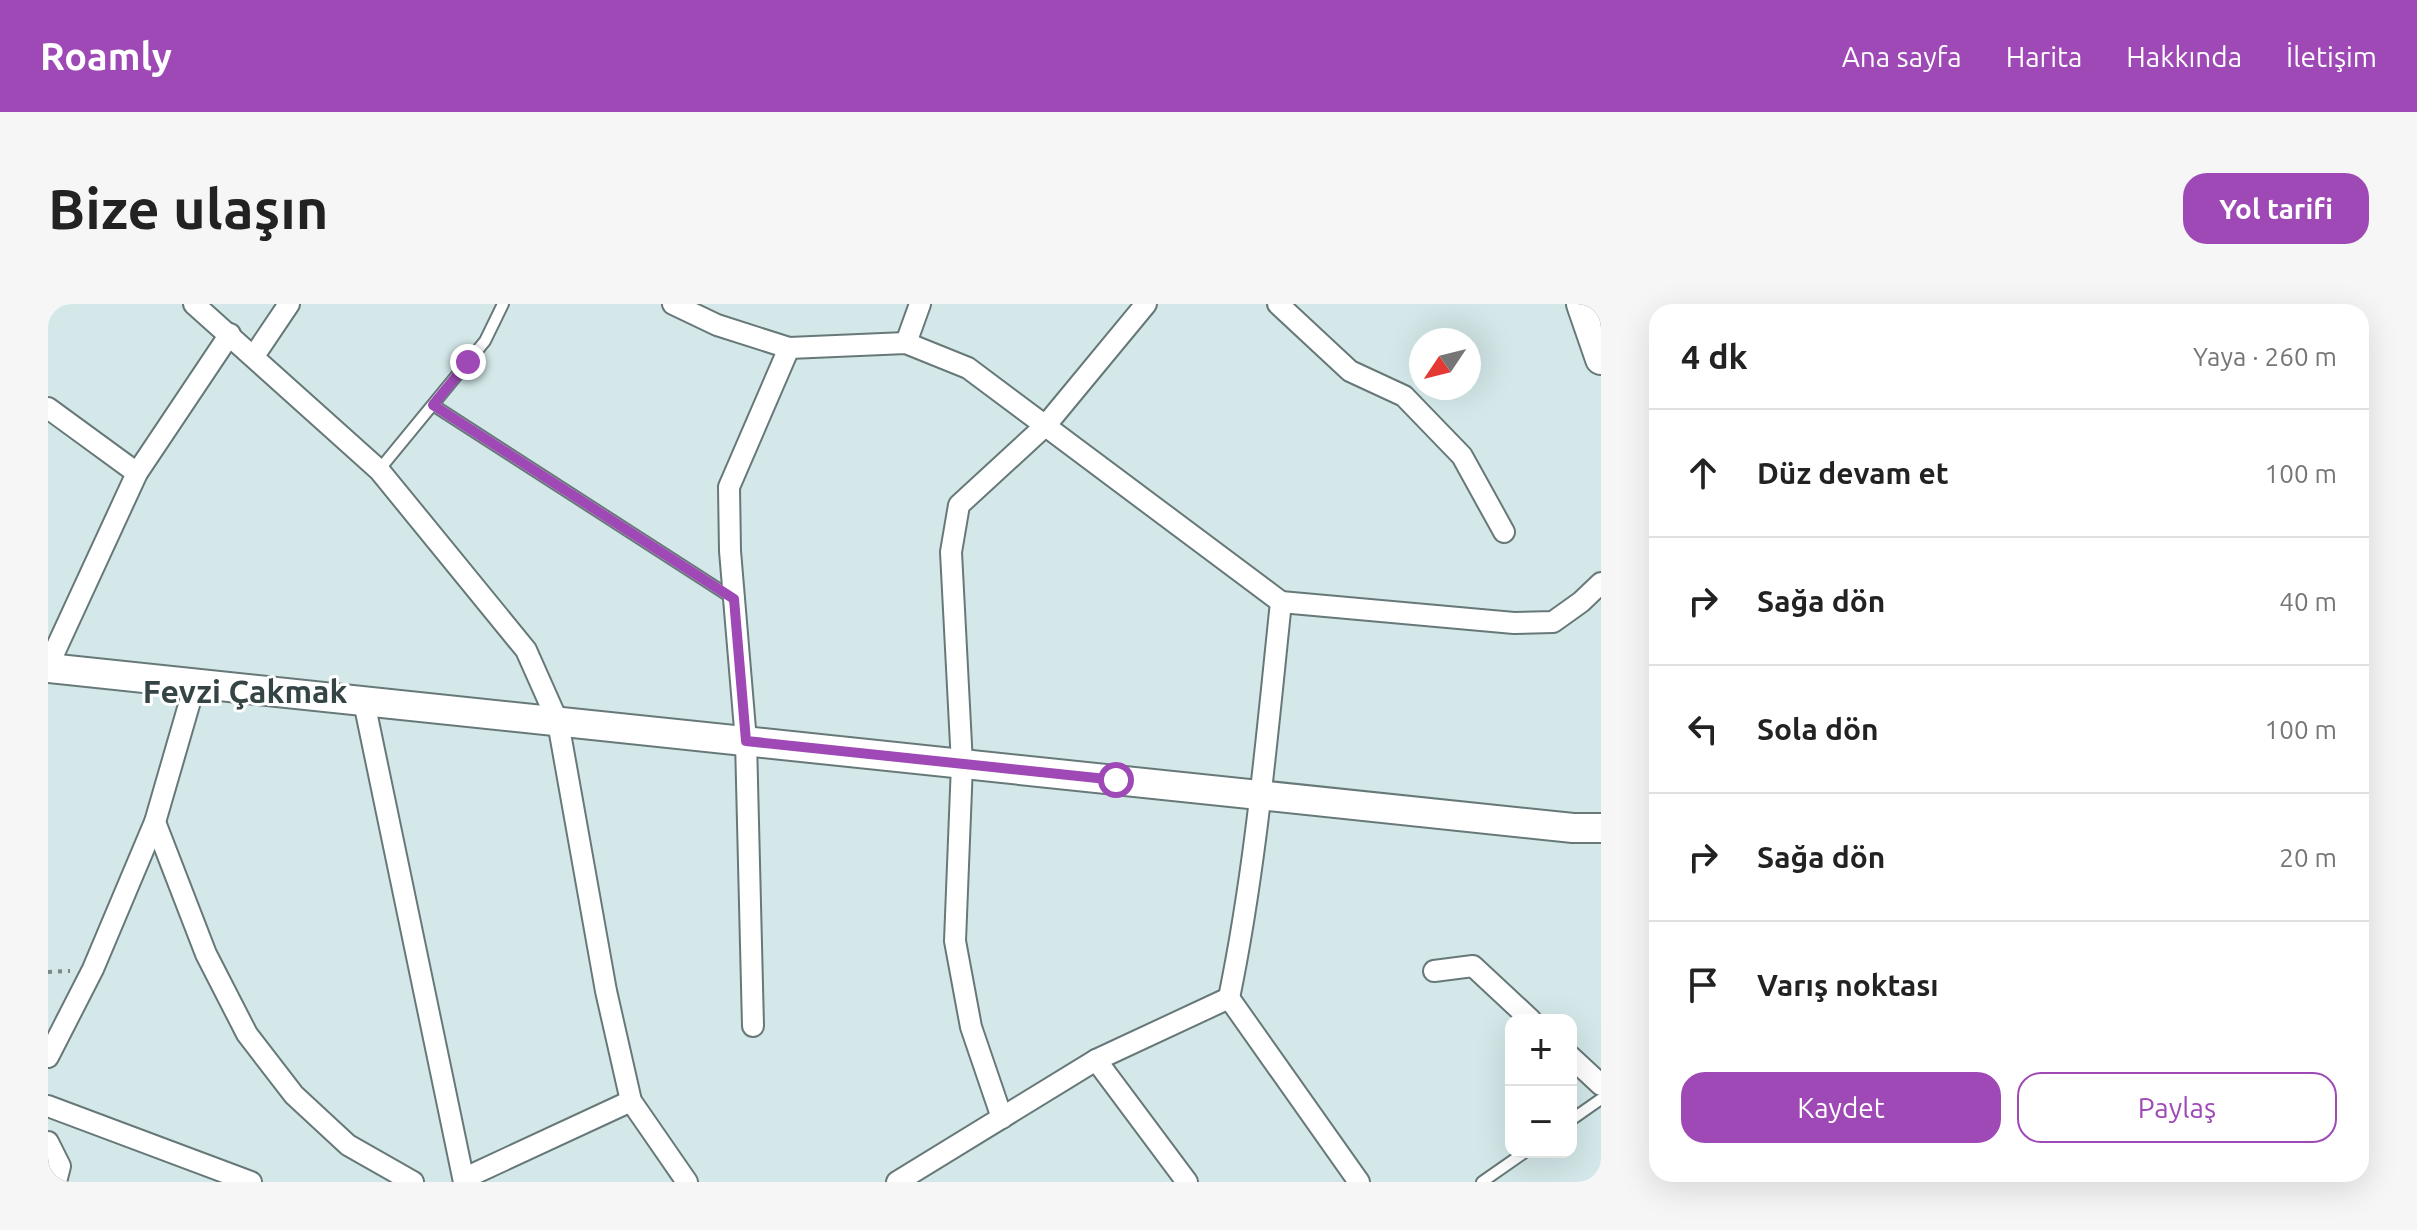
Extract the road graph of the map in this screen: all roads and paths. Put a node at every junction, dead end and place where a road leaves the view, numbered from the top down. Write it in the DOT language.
graph roads {
  1 [pos="194,304"];
  2 [pos="289,304"];
  3 [pos="503,304"];
  4 [pos="673,304"];
  5 [pos="920,304"];
  6 [pos="1146,304"];
  7 [pos="1278,304"];
  8 [pos="1582,304"];
  9 [pos="230,334"];
  10 [pos="906,343"];
  11 [pos="789,348"];
  12 [pos="254,356"];
  13 [pos="1601,359"];
  14 [pos="433,405"];
  15 [pos="48,408"];
  16 [pos="1046,425"];
  17 [pos="379,470"];
  18 [pos="137,473"];
  19 [pos="1504,532"];
  20 [pos="1601,583"];
  21 [pos="734,599"];
  22 [pos="1281,602"];
  23 [pos="48,667"];
  24 [pos="195,684"];
  25 [pos="364,702"];
  26 [pos="558,722"];
  27 [pos="746,741"];
  28 [pos="962,764"];
  29 [pos="1261,795"];
  30 [pos="155,822"];
  31 [pos="1601,828"];
  32 [pos="1434,971"];
  33 [pos="1229,998"];
  34 [pos="1525,1014"];
  35 [pos="753,1026"];
  36 [pos="48,1057"];
  37 [pos="1096,1060"];
  38 [pos="1577,1063"];
  39 [pos="1601,1085"];
  40 [pos="1601,1099"];
  41 [pos="631,1101"];
  42 [pos="48,1106"];
  43 [pos="1577,1116"];
  44 [pos="1002,1118"];
  45 [pos="48,1142"];
  46 [pos="1516,1158"];
  47 [pos="464,1180"];
  48 [pos="56,1182"];
  49 [pos="251,1182"];
  50 [pos="413,1182"];
  51 [pos="687,1182"];
  52 [pos="897,1182"];
  53 [pos="1187,1182"];
  54 [pos="1359,1182"];
  55 [pos="1482,1182"];
  1 -- 9 [label="street"];
  2 -- 12 [label="street"];
  3 -- 14 [label="lane"];
  4 -- 11 [label="street"];
  5 -- 10 [label="street"];
  6 -- 16 [label="street"];
  7 -- 19 [label="street"];
  8 -- 13 [label="main road"];
  9 -- 12 [label="street"];
  9 -- 18 [label="street"];
  10 -- 11 [label="street"];
  10 -- 16 [label="street"];
  11 -- 21 [label="street"];
  12 -- 17 [label="street"];
  14 -- 17 [label="lane"];
  14 -- 21 [label="lane"];
  15 -- 18 [label="street"];
  16 -- 22 [label="street"];
  16 -- 28 [label="street"];
  17 -- 26 [label="street"];
  18 -- 23 [label="street"];
  20 -- 22 [label="street"];
  21 -- 27 [label="street"];
  22 -- 29 [label="street"];
  23 -- 24 [label="street"];
  24 -- 25 [label="street"];
  24 -- 30 [label="street"];
  25 -- 26 [label="street"];
  25 -- 47 [label="street"];
  26 -- 27 [label="street"];
  26 -- 41 [label="street"];
  27 -- 28 [label="street"];
  27 -- 35 [label="street"];
  28 -- 29 [label="street"];
  28 -- 44 [label="street"];
  29 -- 31 [label="street"];
  29 -- 33 [label="street"];
  30 -- 36 [label="street"];
  30 -- 50 [label="street"];
  32 -- 34 [label="street"];
  33 -- 37 [label="street"];
  33 -- 54 [label="street"];
  37 -- 44 [label="street"];
  37 -- 53 [label="street"];
  38 -- 39 [label="street"];
  40 -- 43 [label="lane"];
  41 -- 47 [label="street"];
  41 -- 51 [label="street"];
  42 -- 49 [label="street"];
  44 -- 52 [label="street"];
  45 -- 48 [label="street"];
  46 -- 55 [label="lane"];
}
